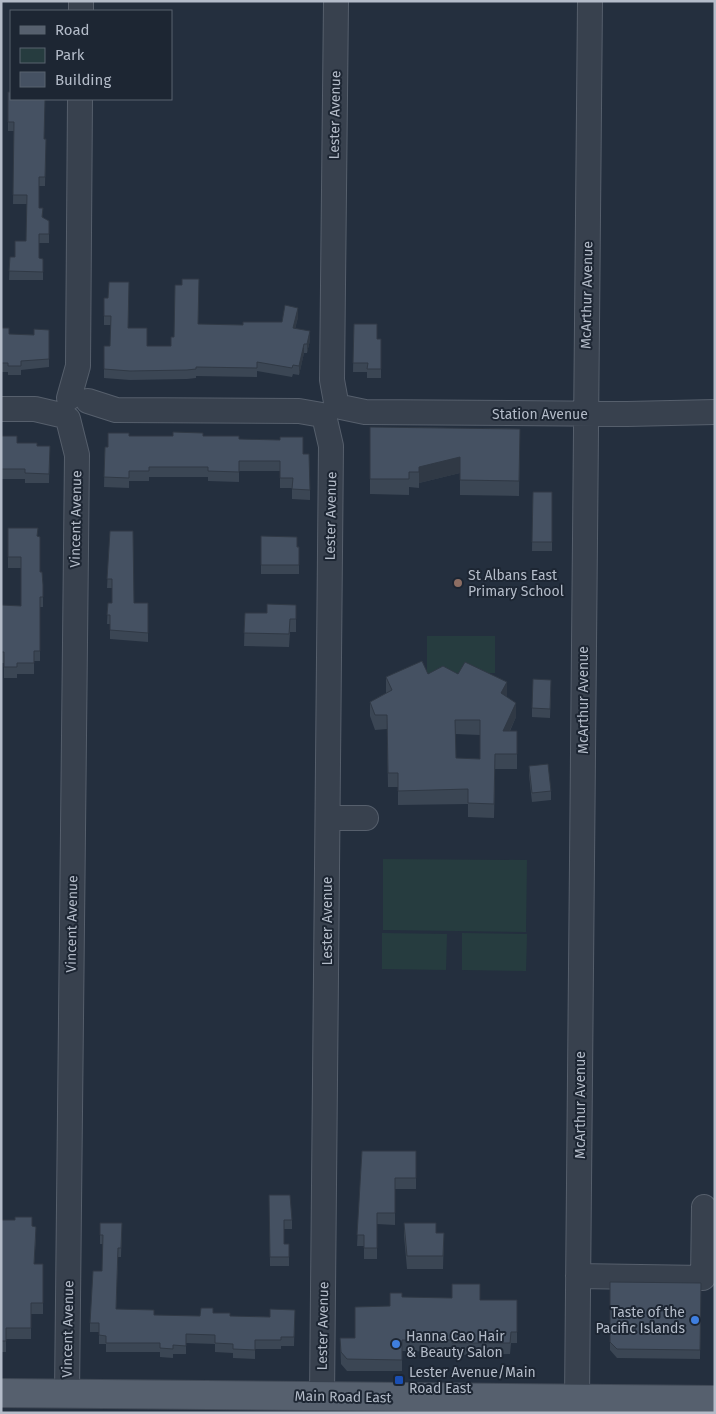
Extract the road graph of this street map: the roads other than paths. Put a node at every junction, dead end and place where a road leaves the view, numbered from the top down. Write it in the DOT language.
graph roads {
  1 [pos="336,1"];
  2 [pos="590,1"];
  3 [pos="80,100"];
  4 [pos="332,408"];
  5 [pos="1,409"];
  6 [pos="77,409"];
  7 [pos="715,412"];
  8 [pos="586,414"];
  9 [pos="328,818"];
  10 [pos="366,818"];
  11 [pos="704,1207"];
  12 [pos="578,1276"];
  13 [pos="1,1393"];
  14 [pos="67,1394"];
  15 [pos="322,1397"];
  16 [pos="577,1400"];
  17 [pos="715,1400"];
  18 [pos="264,1404"];
  1 -- 4 [label="street, Lester Avenue"];
  2 -- 8 [label="street, McArthur Avenue"];
  3 -- 6 [label="street, Vincent Avenue"];
  4 -- 6 [label="street, Station Avenue"];
  4 -- 8 [label="street, Station Avenue"];
  4 -- 9 [label="street, Lester Avenue"];
  5 -- 6 [label="street, Station Avenue"];
  6 -- 14 [label="street, Vincent Avenue"];
  7 -- 8 [label="street, Station Avenue"];
  8 -- 12 [label="street, McArthur Avenue"];
  9 -- 10 [label="street"];
  9 -- 15 [label="street, Lester Avenue"];
  11 -- 12 [label="street"];
  12 -- 16 [label="street, McArthur Avenue"];
  13 -- 14 [label="main road, Main Road East"];
  14 -- 18 [label="main road, Main Road East"];
  15 -- 16 [label="main road, Main Road East"];
  15 -- 18 [label="main road, Main Road East"];
  16 -- 17 [label="main road, Main Road East"];
}
